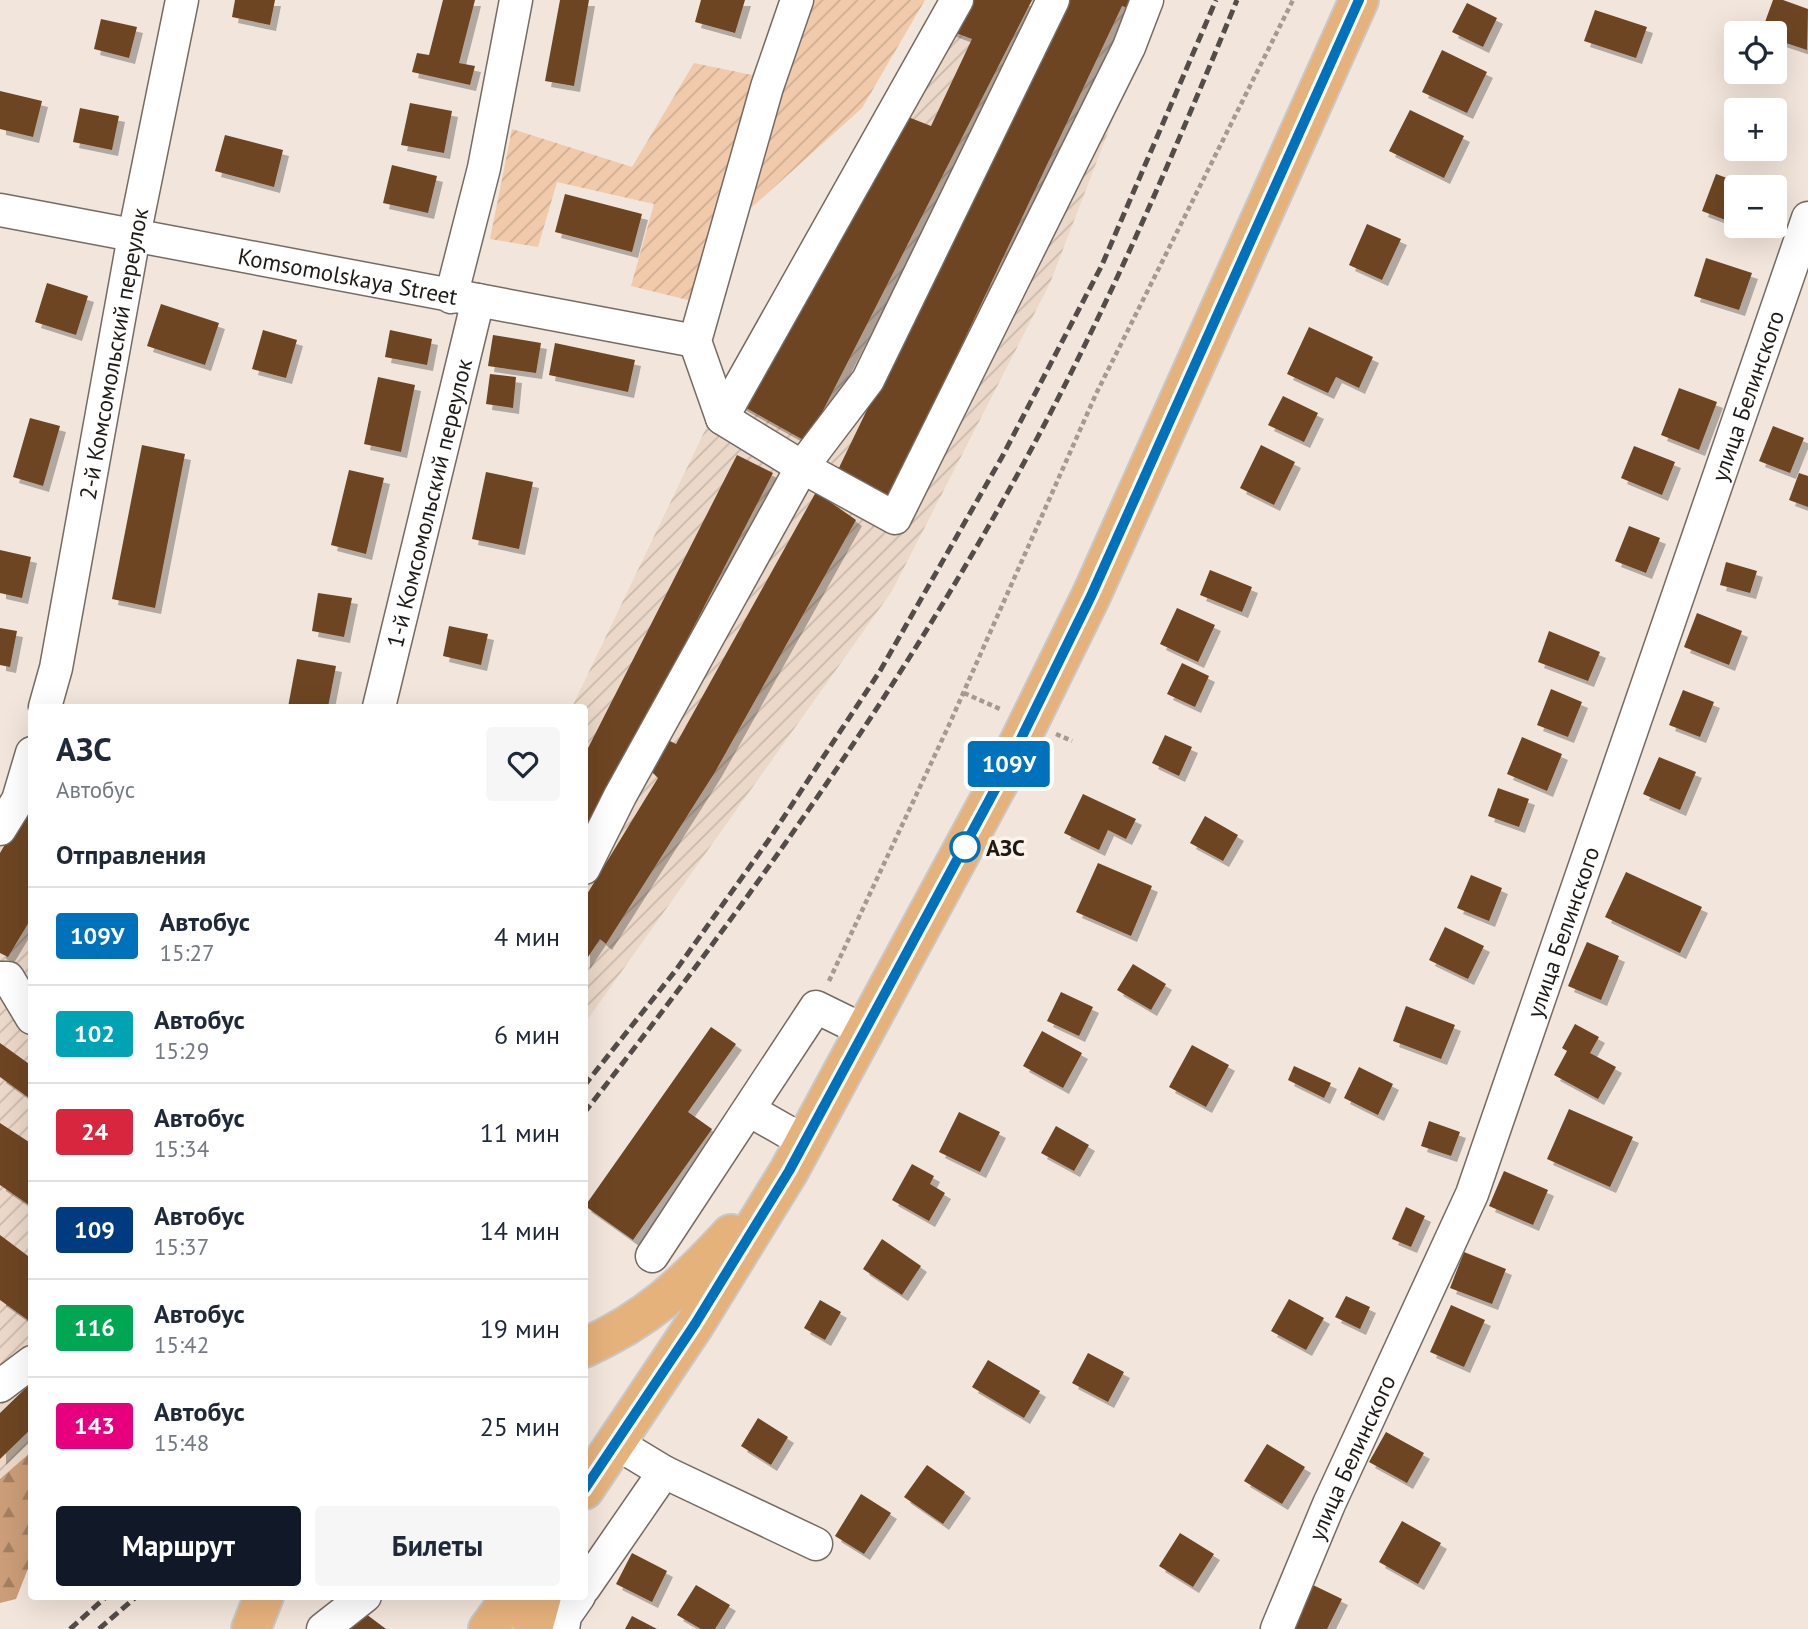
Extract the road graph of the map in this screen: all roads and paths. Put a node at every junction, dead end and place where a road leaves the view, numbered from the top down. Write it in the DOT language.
graph roads {
  1 [pos="182,0"];
  2 [pos="516,0"];
  3 [pos="797,0"];
  4 [pos="957,0"];
  5 [pos="1053,0"];
  6 [pos="1147,0"];
  7 [pos="1293,0"];
  8 [pos="1359,0"];
  9 [pos="0,211"];
  10 [pos="1808,218"];
  11 [pos="134,236"];
  12 [pos="465,299"];
  13 [pos="695,341"];
  14 [pos="722,418"];
  15 [pos="802,467"];
  16 [pos="46,704"];
  17 [pos="380,704"];
  18 [pos="28,766"];
  19 [pos="0,829"];
  20 [pos="588,860"];
  21 [pos="0,978"];
  22 [pos="816,1007"];
  23 [pos="28,1011"];
  24 [pos="865,1031"];
  25 [pos="749,1110"];
  26 [pos="797,1156"];
  27 [pos="652,1256"];
  28 [pos="588,1346"];
  29 [pos="28,1365"];
  30 [pos="0,1386"];
  31 [pos="616,1443"];
  32 [pos="664,1472"];
  33 [pos="588,1484"];
  34 [pos="816,1544"];
  35 [pos="588,1582"];
  36 [pos="262,1600"];
  37 [pos="360,1600"];
  38 [pos="509,1600"];
  39 [pos="541,1600"];
  40 [pos="576,1600"];
  41 [pos="251,1629"];
  42 [pos="323,1629"];
  43 [pos="488,1629"];
  44 [pos="533,1629"];
  45 [pos="563,1629"];
  46 [pos="1277,1629"];
  1 -- 11 [label="street, 2-й Комсомольский переулок"];
  2 -- 12 [label="street, 1-й Комсомольский переулок"];
  3 -- 13 [label="street"];
  4 -- 14 [label="street"];
  5 -- 15 [label="street"];
  6 -- 15 [label="street"];
  7 -- 22 [label="path"];
  8 -- 24 [label="main road"];
  9 -- 11 [label="street, Komsomolskaya Street"];
  10 -- 46 [label="street, улица Белинского"];
  11 -- 12 [label="street, Komsomolskaya Street"];
  11 -- 16 [label="street, 2-й Комсомольский переулок"];
  12 -- 13 [label="street, Komsomolskaya Street"];
  12 -- 17 [label="street, 1-й Комсомольский переулок"];
  13 -- 14 [label="street"];
  14 -- 15 [label="street"];
  15 -- 20 [label="street"];
  18 -- 19 [label="street"];
  21 -- 23 [label="street"];
  22 -- 24 [label="street"];
  22 -- 25 [label="street"];
  24 -- 26 [label="main road"];
  25 -- 26 [label="street"];
  25 -- 27 [label="street"];
  26 -- 28 [label="main road"];
  26 -- 31 [label="main road"];
  29 -- 30 [label="street"];
  31 -- 32 [label="street"];
  31 -- 33 [label="main road"];
  32 -- 34 [label="street"];
  32 -- 35 [label="street"];
  36 -- 41 [label="main road"];
  37 -- 42 [label="street"];
  38 -- 43 [label="main road"];
  39 -- 44 [label="main road"];
  40 -- 45 [label="street"];
}
